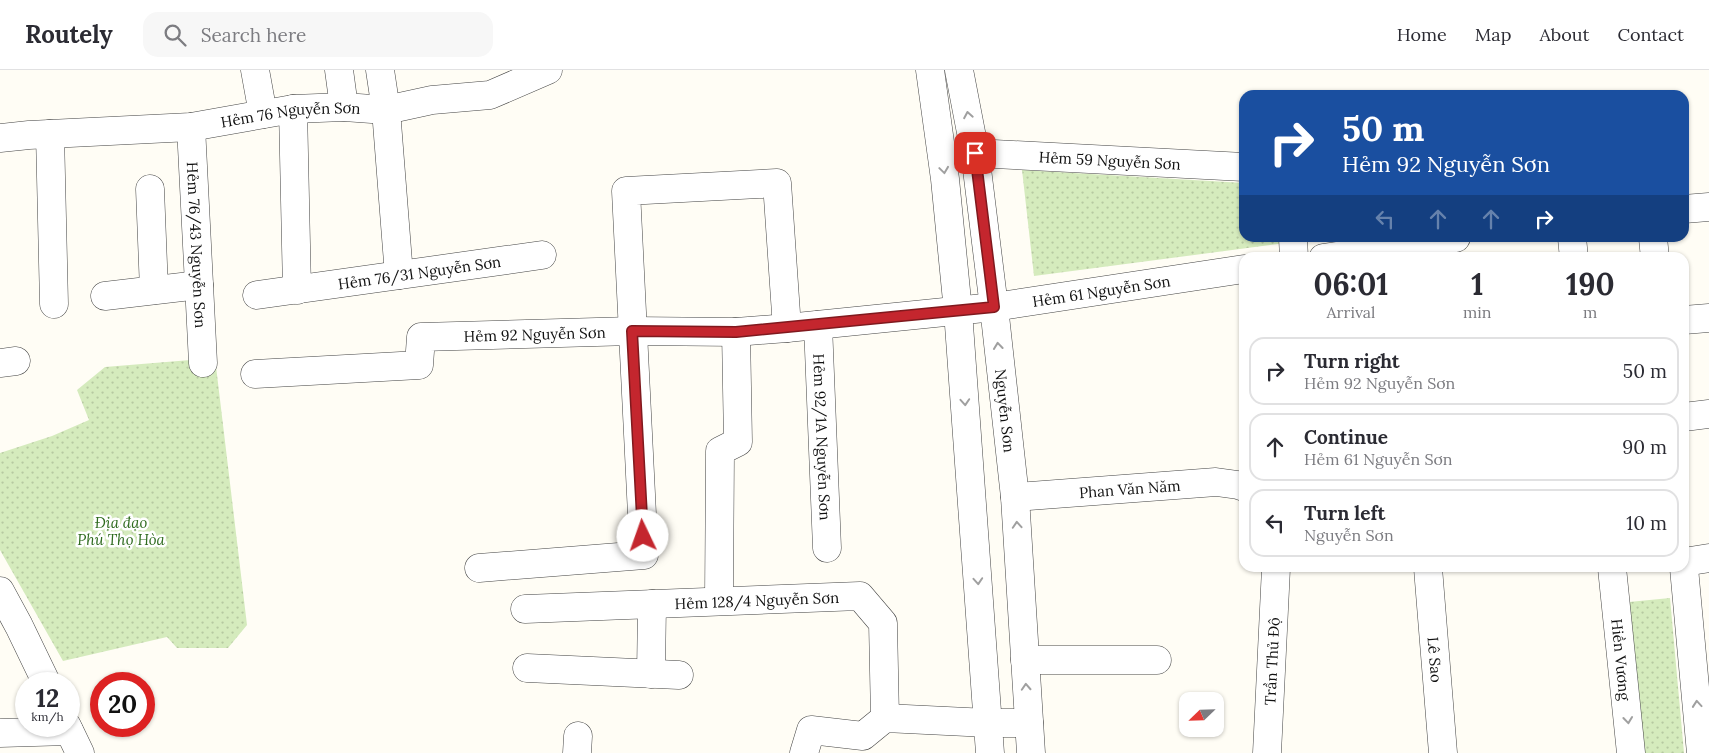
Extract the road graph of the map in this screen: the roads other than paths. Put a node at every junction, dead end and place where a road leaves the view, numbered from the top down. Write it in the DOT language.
graph roads {
  1 [pos="255,70"];
  2 [pos="339,70"];
  3 [pos="380,70"];
  4 [pos="548,70"];
  5 [pos="930,70"];
  6 [pos="960,70"];
  7 [pos="344,107"];
  8 [pos="293,110"];
  9 [pos="386,110"];
  10 [pos="262,114"];
  11 [pos="191,127"];
  12 [pos="40,134"];
  13 [pos="0,138"];
  14 [pos="975,153"];
  15 [pos="1239,167"];
  16 [pos="150,189"];
  17 [pos="1709,207"];
  18 [pos="1689,209"];
  19 [pos="1430,242"];
  20 [pos="1364,252"];
  21 [pos="542,254"];
  22 [pos="1239,271"];
  23 [pos="400,275"];
  24 [pos="199,285"];
  25 [pos="154,290"];
  26 [pos="297,290"];
  27 [pos="257,295"];
  28 [pos="105,296"];
  29 [pos="54,304"];
  30 [pos="994,307"];
  31 [pos="958,311"];
  32 [pos="1709,318"];
  33 [pos="1689,320"];
  34 [pos="818,325"];
  35 [pos="787,328"];
  36 [pos="632,331"];
  37 [pos="736,332"];
  38 [pos="203,363"];
  39 [pos="256,374"];
  40 [pos="1709,414"];
  41 [pos="1689,416"];
  42 [pos="1239,485"];
  43 [pos="1015,497"];
  44 [pos="826,548"];
  45 [pos="1709,558"];
  46 [pos="1689,561"];
  47 [pos="479,568"];
  48 [pos="1276,572"];
  49 [pos="1428,572"];
  50 [pos="1612,572"];
  51 [pos="1684,572"];
  52 [pos="0,591"];
  53 [pos="719,601"];
  54 [pos="652,604"];
  55 [pos="525,609"];
  56 [pos="1025,660"];
  57 [pos="1157,660"];
  58 [pos="527,668"];
  59 [pos="41,672"];
  60 [pos="651,674"];
  61 [pos="679,675"];
  62 [pos="886,718"];
  63 [pos="988,723"];
  64 [pos="1028,723"];
  65 [pos="0,733"];
  66 [pos="15,734"];
  67 [pos="862,745"];
  68 [pos="804,753"];
  69 [pos="990,753"];
  70 [pos="1031,753"];
  71 [pos="1267,753"];
  72 [pos="1443,753"];
  73 [pos="1631,753"];
  74 [pos="1701,753"];
  1 -- 10 [label="street"];
  2 -- 7 [label="street"];
  3 -- 9 [label="street"];
  4 -- 9 [label="street, Hẻm 76 Nguyễn Sơn"];
  5 -- 31 [label="street, one-way"];
  14 -- 6 [label="street, Nguyễn Sơn, one-way"];
  7 -- 8 [label="street, Hẻm 76 Nguyễn Sơn"];
  7 -- 9 [label="street, Hẻm 76 Nguyễn Sơn"];
  8 -- 10 [label="street, Hẻm 76 Nguyễn Sơn"];
  8 -- 26 [label="street"];
  9 -- 23 [label="street"];
  10 -- 11 [label="street, Hẻm 76 Nguyễn Sơn"];
  11 -- 12 [label="street, Hẻm 76 Nguyễn Sơn"];
  11 -- 24 [label="street, Hẻm 76/43 Nguyễn Sơn"];
  12 -- 13 [label="street, Hẻm 76 Nguyễn Sơn"];
  12 -- 29 [label="street"];
  14 -- 15 [label="street, Hẻm 59 Nguyễn Sơn"];
  14 -- 30 [label="street, Nguyễn Sơn"];
  16 -- 25 [label="street"];
  17 -- 18 [label="street"];
  19 -- 20 [label="street"];
  21 -- 23 [label="street, Hẻm 76/31 Nguyễn Sơn"];
  22 -- 30 [label="street, Hẻm 61 Nguyễn Sơn"];
  23 -- 26 [label="street, Hẻm 76/31 Nguyễn Sơn"];
  24 -- 25 [label="street"];
  24 -- 38 [label="street, Hẻm 76/43 Nguyễn Sơn"];
  25 -- 28 [label="street"];
  26 -- 27 [label="street, Hẻm 76/31 Nguyễn Sơn"];
  30 -- 31 [label="street, Hẻm 61 Nguyễn Sơn"];
  43 -- 30 [label="street, Nguyễn Sơn, one-way"];
  31 -- 34 [label="street, Hẻm 92 Nguyễn Sơn"];
  31 -- 63 [label="street, one-way"];
  32 -- 33 [label="street"];
  34 -- 35 [label="street, Hẻm 92 Nguyễn Sơn"];
  34 -- 44 [label="street, Hẻm 92/1A Nguyễn Sơn"];
  35 -- 36 [label="street"];
  35 -- 37 [label="street, Hẻm 92 Nguyễn Sơn"];
  36 -- 37 [label="street, Hẻm 92 Nguyễn Sơn"];
  36 -- 39 [label="street, Hẻm 92 Nguyễn Sơn"];
  36 -- 47 [label="street"];
  37 -- 53 [label="street"];
  40 -- 41 [label="street"];
  42 -- 43 [label="street, Phan Văn Năm"];
  56 -- 43 [label="street, Nguyễn Sơn, one-way"];
  45 -- 46 [label="street"];
  48 -- 71 [label="street, Trần Thủ Độ"];
  49 -- 72 [label="street, Lê Sao"];
  50 -- 73 [label="street, Hiền Vương, one-way"];
  74 -- 51 [label="street, one-way"];
  52 -- 59 [label="street"];
  53 -- 54 [label="street, Hẻm 128/4 Nguyễn Sơn"];
  53 -- 62 [label="street, Hẻm 128/4 Nguyễn Sơn"];
  54 -- 55 [label="street, Hẻm 128/4 Nguyễn Sơn"];
  54 -- 60 [label="street"];
  56 -- 57 [label="street"];
  64 -- 56 [label="street, Nguyễn Sơn, one-way"];
  58 -- 60 [label="street"];
  60 -- 61 [label="street"];
  62 -- 63 [label="street"];
  62 -- 67 [label="street"];
  63 -- 64 [label="street"];
  63 -- 69 [label="street"];
  64 -- 70 [label="street, Nguyễn Sơn"];
  65 -- 66 [label="street"];
  67 -- 68 [label="street"];
}
